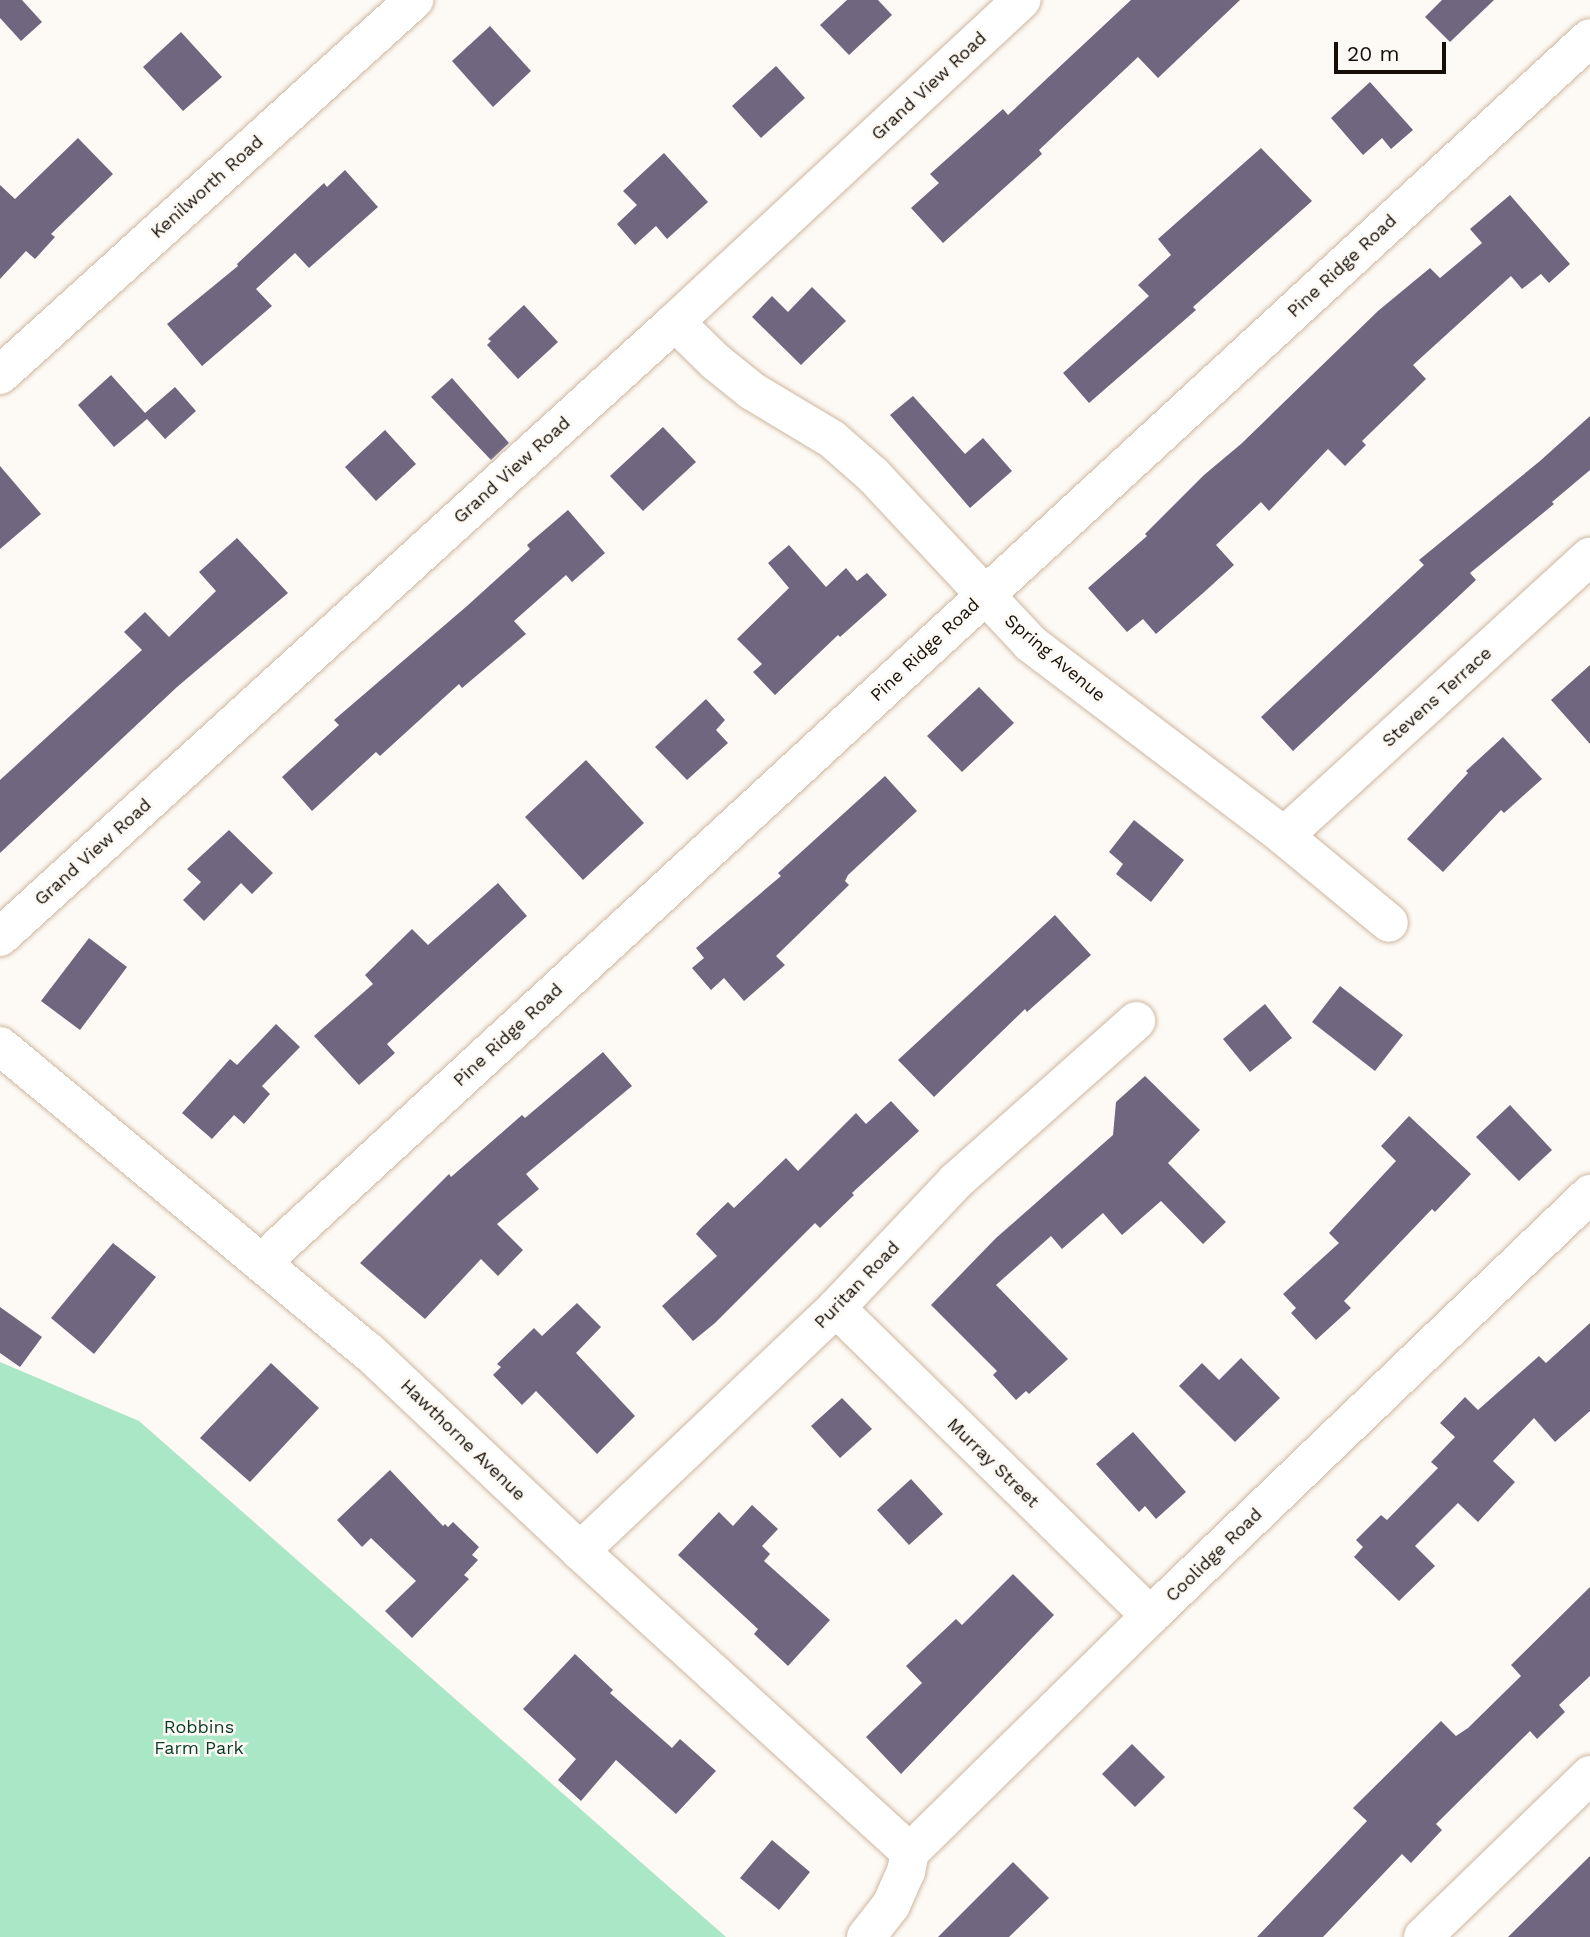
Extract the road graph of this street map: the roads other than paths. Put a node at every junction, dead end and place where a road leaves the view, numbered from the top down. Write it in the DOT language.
graph roads {
  1 [pos="414,0"];
  2 [pos="1021,0"];
  3 [pos="1590,38"];
  4 [pos="675,322"];
  5 [pos="0,375"];
  6 [pos="1590,557"];
  7 [pos="984,596"];
  8 [pos="1284,836"];
  9 [pos="1389,923"];
  10 [pos="0,937"];
  11 [pos="1136,1021"];
  12 [pos="0,1046"];
  13 [pos="1590,1194"];
  14 [pos="261,1263"];
  15 [pos="836,1308"];
  16 [pos="580,1551"];
  17 [pos="1150,1616"];
  18 [pos="1590,1775"];
  19 [pos="910,1852"];
  20 [pos="866,1937"];
  21 [pos="1423,1937"];
  1 -- 5 [label="street, Kenilworth Road"];
  2 -- 4 [label="street, Grand View Road"];
  3 -- 7 [label="street, Pine Ridge Road"];
  4 -- 7 [label="street, Spring Avenue"];
  4 -- 10 [label="street, Grand View Road"];
  6 -- 8 [label="street, Stevens Terrace"];
  7 -- 8 [label="street, Spring Avenue"];
  7 -- 14 [label="street, Pine Ridge Road"];
  8 -- 9 [label="street, Spring Avenue"];
  11 -- 15 [label="street, Puritan Road"];
  12 -- 14 [label="street, Hawthorne Avenue"];
  13 -- 17 [label="street, Coolidge Road"];
  14 -- 16 [label="street, Hawthorne Avenue"];
  15 -- 16 [label="street, Puritan Road"];
  15 -- 17 [label="street, Murray Street"];
  16 -- 19 [label="street, Hawthorne Avenue"];
  17 -- 19 [label="street, Coolidge Road"];
  18 -- 21 [label="street"];
  19 -- 20 [label="street, Coolidge Road"];
}
